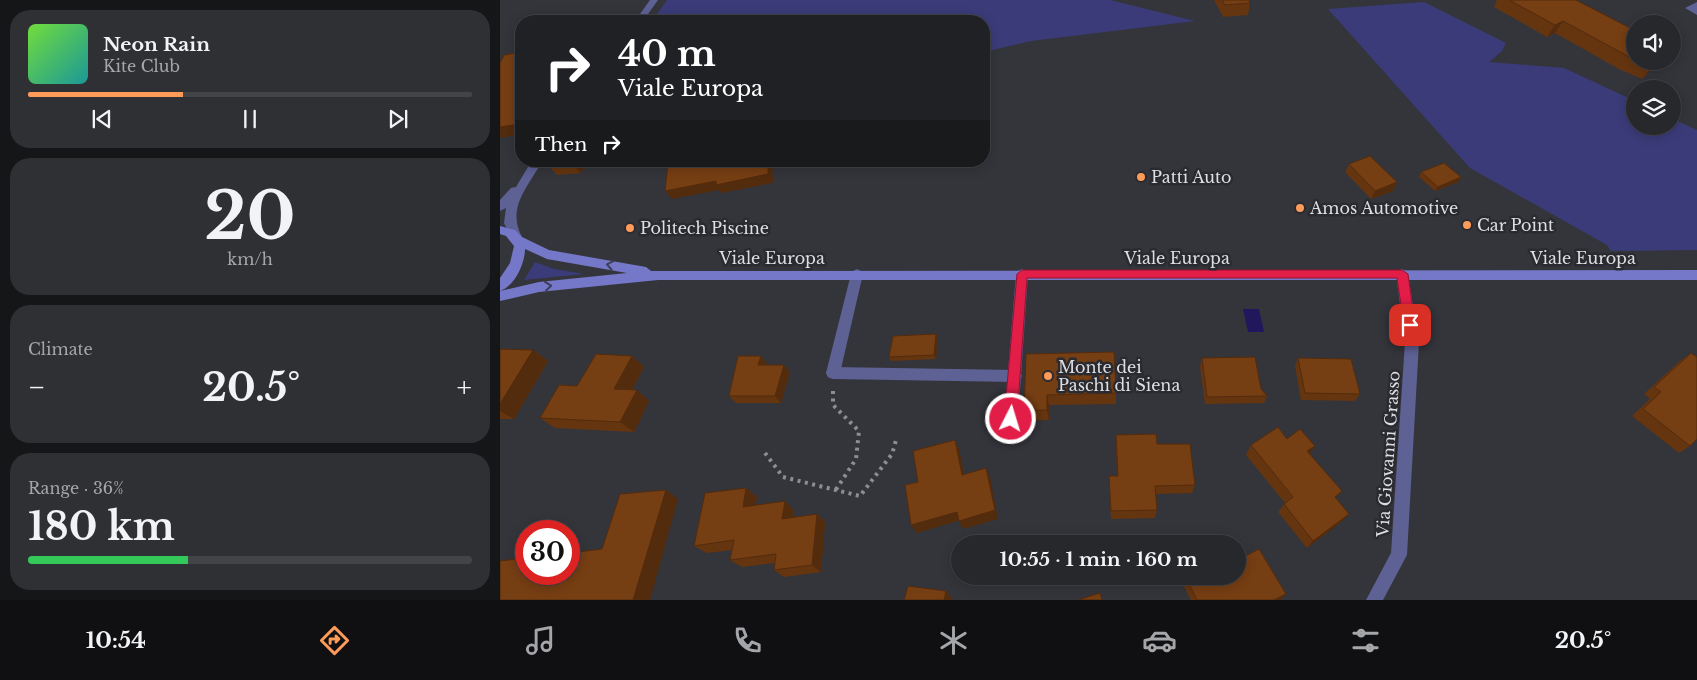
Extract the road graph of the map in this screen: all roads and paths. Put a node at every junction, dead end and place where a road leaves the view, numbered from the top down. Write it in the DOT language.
graph roads {
  1 [pos="654,0"];
  2 [pos="1697,5"];
  3 [pos="1697,12"];
  4 [pos="643,15"];
  5 [pos="533,167"];
  6 [pos="534,167"];
  7 [pos="500,207"];
  8 [pos="500,230"];
  9 [pos="517,239"];
  10 [pos="856,274"];
  11 [pos="1022,274"];
  12 [pos="1402,274"];
  13 [pos="658,275"];
  14 [pos="1697,275"];
  15 [pos="500,286"];
  16 [pos="500,296"];
  17 [pos="834,373"];
  18 [pos="1015,376"];
  19 [pos="1011,419"];
  20 [pos="897,437"];
  21 [pos="765,453"];
  22 [pos="835,491"];
  23 [pos="1374,600"];
  1 -- 4 [label="street"];
  2 -- 3 [label="street"];
  5 -- 7 [label="street"];
  6 -- 9 [label="street"];
  8 -- 9 [label="main road"];
  13 -- 9 [label="main road, one-way"];
  9 -- 15 [label="main road"];
  10 -- 11 [label="main road, Viale Europa"];
  10 -- 13 [label="main road, Viale Europa"];
  10 -- 17 [label="street"];
  11 -- 12 [label="main road, Viale Europa"];
  11 -- 18 [label="street"];
  12 -- 14 [label="main road, Viale Europa"];
  12 -- 23 [label="street, Via Giovanni Grasso"];
  16 -- 13 [label="main road, one-way"];
  17 -- 18 [label="street"];
  17 -- 22 [label="path"];
  18 -- 19 [label="street"];
  20 -- 22 [label="path"];
  21 -- 22 [label="path"];
}
